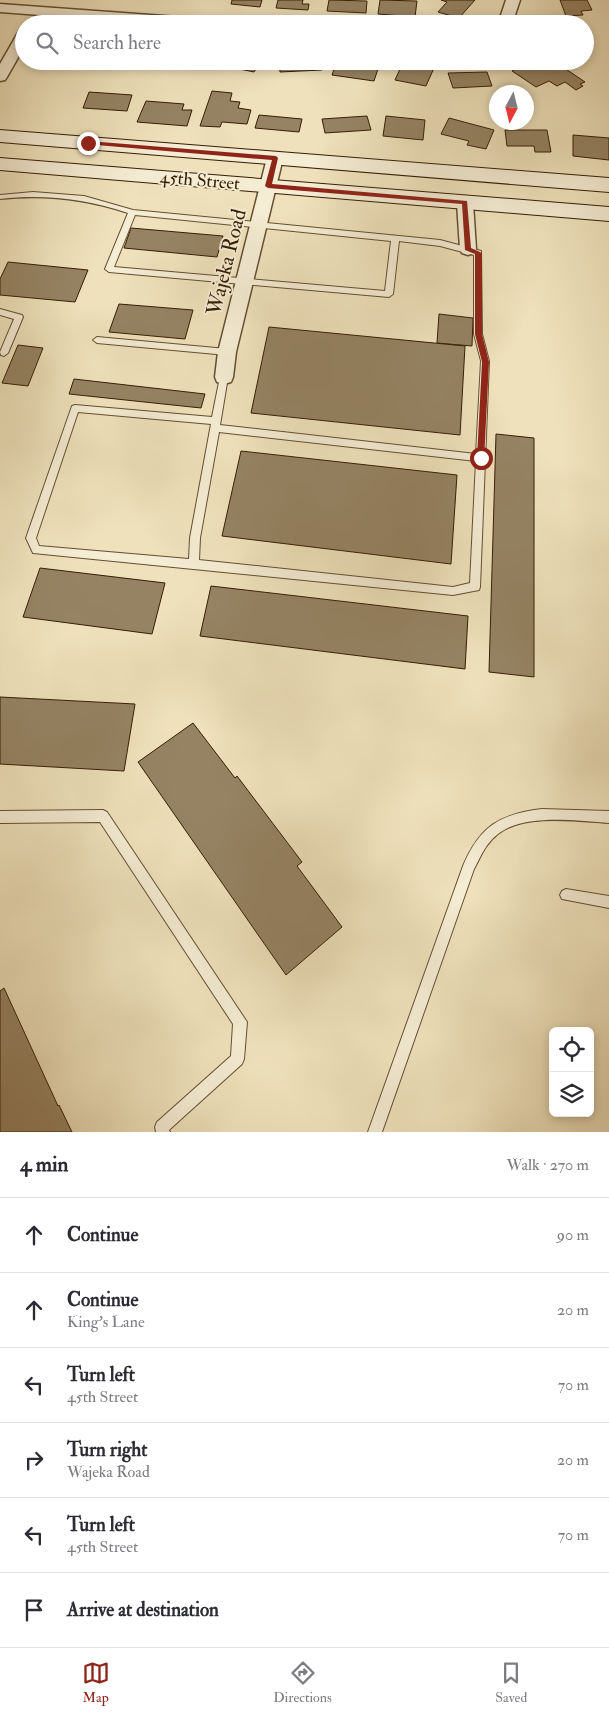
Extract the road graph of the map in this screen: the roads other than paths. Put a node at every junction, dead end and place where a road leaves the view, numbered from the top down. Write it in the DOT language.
graph roads {
  1 [pos="513,0"];
  2 [pos="0,8"];
  3 [pos="36,10"];
  4 [pos="34,15"];
  5 [pos="101,15"];
  6 [pos="508,15"];
  7 [pos="15,50"];
  8 [pos="0,76"];
  9 [pos="0,136"];
  10 [pos="276,158"];
  11 [pos="0,164"];
  12 [pos="609,185"];
  13 [pos="268,186"];
  14 [pos="0,197"];
  15 [pos="465,202"];
  16 [pos="132,212"];
  17 [pos="609,214"];
  18 [pos="259,224"];
  19 [pos="395,238"];
  20 [pos="468,250"];
  21 [pos="245,280"];
  22 [pos="0,312"];
  23 [pos="97,340"];
  24 [pos="227,352"];
  25 [pos="4,353"];
  26 [pos="224,377"];
  27 [pos="215,425"];
  28 [pos="481,458"];
  29 [pos="194,564"];
  30 [pos="0,817"];
  31 [pos="609,817"];
  32 [pos="566,895"];
  33 [pos="609,902"];
  34 [pos="163,1132"];
  35 [pos="375,1132"];
  1 -- 6 [label="street"];
  2 -- 3 [label="street"];
  3 -- 4 [label="street"];
  3 -- 5 [label="street"];
  7 -- 8 [label="street"];
  9 -- 10 [label="main road, 45th Street"];
  10 -- 12 [label="main road, 45th Street"];
  10 -- 13 [label="street, Wajeka Road"];
  11 -- 13 [label="main road, 45th Street"];
  13 -- 15 [label="main road, 45th Street"];
  13 -- 18 [label="street, Wajeka Road"];
  14 -- 16 [label="lane"];
  15 -- 17 [label="main road, 45th Street"];
  15 -- 20 [label="street"];
  16 -- 18 [label="lane"];
  16 -- 21 [label="lane"];
  18 -- 19 [label="lane"];
  18 -- 21 [label="street, Wajeka Road"];
  19 -- 20 [label="lane"];
  19 -- 21 [label="lane"];
  20 -- 28 [label="lane"];
  21 -- 24 [label="street, Wajeka Road"];
  22 -- 25 [label="lane"];
  23 -- 24 [label="lane"];
  24 -- 26 [label="street, Wajeka Road"];
  26 -- 27 [label="lane"];
  27 -- 28 [label="lane"];
  27 -- 29 [label="lane"];
  27 -- 29 [label="lane"];
  28 -- 29 [label="lane"];
  30 -- 34 [label="lane"];
  31 -- 35 [label="lane"];
  32 -- 33 [label="lane"];
}
